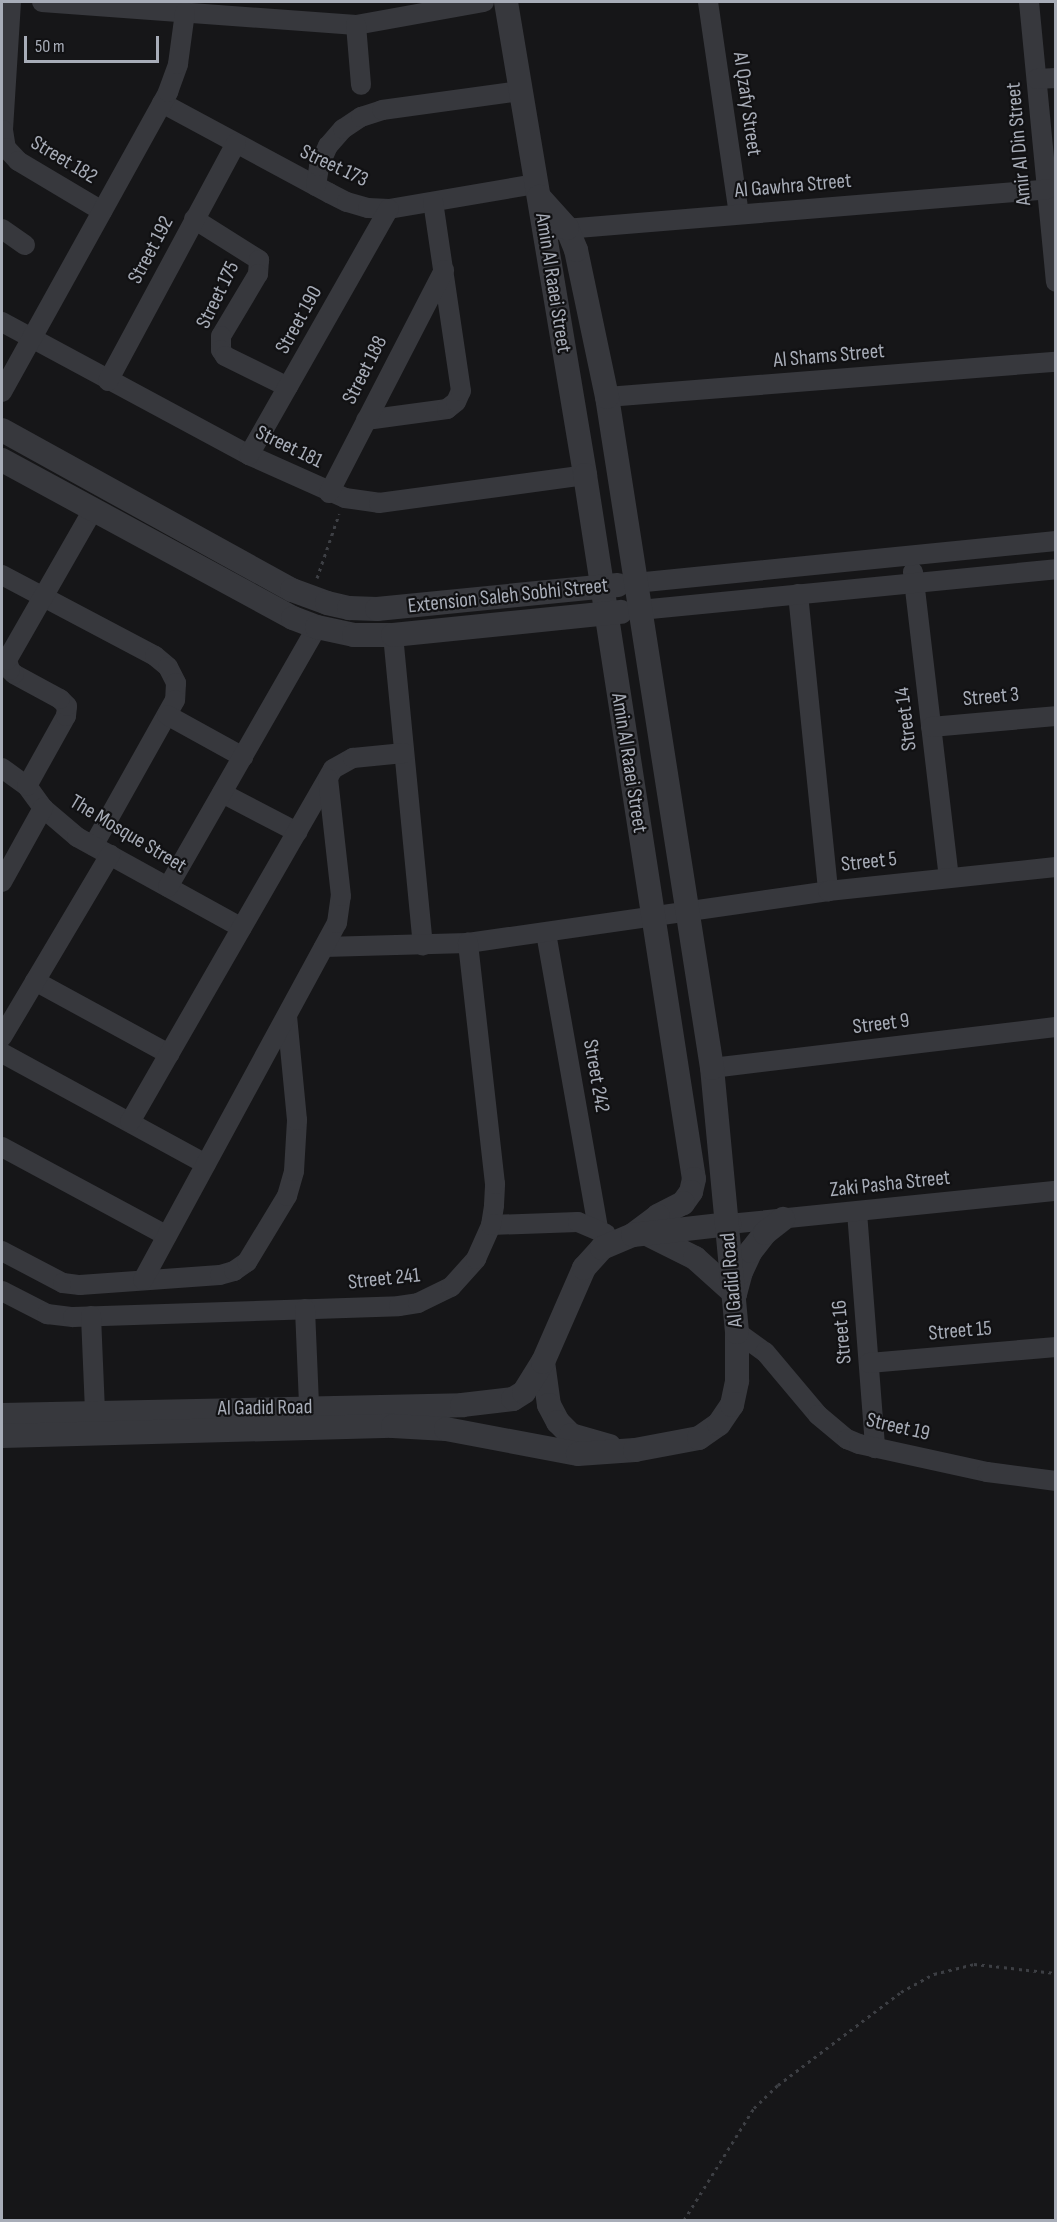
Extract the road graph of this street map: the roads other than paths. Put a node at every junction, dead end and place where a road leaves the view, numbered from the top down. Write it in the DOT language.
graph roads {
  1 [pos="11,2"];
  2 [pos="42,2"];
  3 [pos="484,2"];
  4 [pos="506,2"];
  5 [pos="708,2"];
  6 [pos="1029,2"];
  7 [pos="185,12"];
  8 [pos="356,25"];
  9 [pos="5,34"];
  10 [pos="1046,79"];
  11 [pos="361,85"];
  12 [pos="521,91"];
  13 [pos="162,103"];
  14 [pos="236,142"];
  15 [pos="316,186"];
  16 [pos="1047,189"];
  17 [pos="537,191"];
  18 [pos="433,202"];
  19 [pos="389,209"];
  20 [pos="102,211"];
  21 [pos="739,214"];
  22 [pos="194,219"];
  23 [pos="2,229"];
  24 [pos="555,230"];
  25 [pos="26,245"];
  26 [pos="444,270"];
  27 [pos="1056,282"];
  28 [pos="2,322"];
  29 [pos="33,338"];
  30 [pos="1056,362"];
  31 [pos="108,381"];
  32 [pos="288,387"];
  33 [pos="2,392"];
  34 [pos="607,398"];
  35 [pos="366,420"];
  36 [pos="2,430"];
  37 [pos="249,455"];
  38 [pos="2,460"];
  39 [pos="585,475"];
  40 [pos="337,495"];
  41 [pos="93,510"];
  42 [pos="1056,541"];
  43 [pos="910,555"];
  44 [pos="1056,569"];
  45 [pos="2,575"];
  46 [pos="635,583"];
  47 [pos="914,583"];
  48 [pos="602,587"];
  49 [pos="798,594"];
  50 [pos="44,596"];
  51 [pos="640,610"];
  52 [pos="606,614"];
  53 [pos="317,627"];
  54 [pos="393,635"];
  55 [pos="167,715"];
  56 [pos="1056,716"];
  57 [pos="931,727"];
  58 [pos="404,753"];
  59 [pos="243,757"];
  60 [pos="2,768"];
  61 [pos="328,779"];
  62 [pos="27,786"];
  63 [pos="222,793"];
  64 [pos="43,808"];
  65 [pos="297,832"];
  66 [pos="102,850"];
  67 [pos="1056,867"];
  68 [pos="949,877"];
  69 [pos="2,882"];
  70 [pos="168,887"];
  71 [pos="828,891"];
  72 [pos="688,910"];
  73 [pos="653,915"];
  74 [pos="242,928"];
  75 [pos="546,933"];
  76 [pos="468,943"];
  77 [pos="423,946"];
  78 [pos="324,947"];
  79 [pos="35,981"];
  80 [pos="287,1016"];
  81 [pos="1056,1027"];
  82 [pos="2,1037"];
  83 [pos="2,1053"];
  84 [pos="169,1054"];
  85 [pos="712,1068"];
  86 [pos="130,1122"];
  87 [pos="2,1146"];
  88 [pos="207,1164"];
  89 [pos="1056,1191"];
  90 [pos="857,1212"];
  91 [pos="783,1219"];
  92 [pos="729,1224"];
  93 [pos="491,1225"];
  94 [pos="623,1234"];
  95 [pos="167,1236"];
  96 [pos="2,1251"];
  97 [pos="143,1280"];
  98 [pos="2,1291"];
  99 [pos="735,1294"];
  100 [pos="305,1309"];
  101 [pos="92,1316"];
  102 [pos="737,1332"];
  103 [pos="1056,1347"];
  104 [pos="543,1362"];
  105 [pos="869,1363"];
  106 [pos="309,1406"];
  107 [pos="95,1412"];
  108 [pos="2,1414"];
  109 [pos="2,1436"];
  110 [pos="875,1448"];
  111 [pos="635,1450"];
  112 [pos="1056,1481"];
  1 -- 9 [label="street, Street 182"];
  2 -- 7 [label="street"];
  3 -- 8 [label="street"];
  4 -- 12 [label="street"];
  5 -- 21 [label="street, Al Qzafy Street"];
  6 -- 10 [label="street, Amir Al Din Street"];
  7 -- 8 [label="street"];
  7 -- 13 [label="street"];
  8 -- 11 [label="street"];
  9 -- 20 [label="street, Street 182"];
  10 -- 16 [label="street, Amir Al Din Street"];
  12 -- 15 [label="street"];
  12 -- 17 [label="street"];
  13 -- 14 [label="street, Street 173"];
  13 -- 20 [label="street"];
  14 -- 15 [label="street, Street 173"];
  14 -- 22 [label="street, Street 192"];
  15 -- 19 [label="street, Street 173"];
  16 -- 21 [label="street, Al Gawhra Street"];
  16 -- 27 [label="street, Amir Al Din Street"];
  17 -- 18 [label="street, Street 173"];
  17 -- 24 [label="street, Amin Al Raaei Street"];
  18 -- 19 [label="street, Street 173"];
  18 -- 26 [label="street"];
  19 -- 32 [label="street, Street 190"];
  20 -- 29 [label="street"];
  21 -- 24 [label="street, Al Gawhra Street"];
  22 -- 31 [label="street, Street 192"];
  22 -- 32 [label="street, Street 175"];
  23 -- 25 [label="street"];
  24 -- 34 [label="street, Amin Al Raaei Street"];
  24 -- 39 [label="street, Amin Al Raaei Street"];
  26 -- 35 [label="street, Street 188"];
  26 -- 35 [label="street"];
  28 -- 29 [label="street, Street 181"];
  29 -- 31 [label="street, Street 181"];
  29 -- 33 [label="street"];
  30 -- 34 [label="street, Al Shams Street"];
  31 -- 37 [label="street, Street 181"];
  32 -- 37 [label="street, Street 190"];
  34 -- 46 [label="street, Amin Al Raaei Street"];
  35 -- 40 [label="street, Street 188"];
  36 -- 48 [label="street, Extension Saleh Sobhi Street"];
  37 -- 40 [label="street, Street 181"];
  38 -- 41 [label="street, Extension Saleh Sobhi Street"];
  39 -- 40 [label="street, Street 181"];
  39 -- 48 [label="street, Amin Al Raaei Street"];
  41 -- 50 [label="street"];
  41 -- 53 [label="street, Extension Saleh Sobhi Street"];
  42 -- 43 [label="street, Extension Saleh Sobhi Street"];
  43 -- 46 [label="street, Extension Saleh Sobhi Street"];
  43 -- 47 [label="street, Street 14"];
  44 -- 47 [label="street, Extension Saleh Sobhi Street"];
  45 -- 50 [label="street"];
  46 -- 48 [label="street, Extension Saleh Sobhi Street"];
  46 -- 51 [label="street, Amin Al Raaei Street"];
  47 -- 49 [label="street, Extension Saleh Sobhi Street"];
  47 -- 57 [label="street, Street 14"];
  48 -- 52 [label="street, Amin Al Raaei Street"];
  49 -- 51 [label="street, Extension Saleh Sobhi Street"];
  49 -- 71 [label="street"];
  50 -- 55 [label="street"];
  50 -- 62 [label="street"];
  51 -- 52 [label="street, Extension Saleh Sobhi Street"];
  51 -- 72 [label="street, Amin Al Raaei Street"];
  52 -- 54 [label="street, Extension Saleh Sobhi Street"];
  52 -- 73 [label="street, Amin Al Raaei Street"];
  53 -- 54 [label="street, Extension Saleh Sobhi Street"];
  53 -- 59 [label="street"];
  54 -- 58 [label="street"];
  55 -- 59 [label="street"];
  55 -- 66 [label="street"];
  56 -- 57 [label="street, Street 3"];
  57 -- 68 [label="street, Street 14"];
  58 -- 61 [label="street"];
  58 -- 77 [label="street"];
  59 -- 63 [label="street"];
  60 -- 62 [label="street, The Mosque Street"];
  61 -- 65 [label="street"];
  61 -- 78 [label="street"];
  62 -- 64 [label="street, The Mosque Street"];
  63 -- 65 [label="street"];
  63 -- 70 [label="street"];
  64 -- 66 [label="street, The Mosque Street"];
  64 -- 69 [label="street"];
  65 -- 74 [label="street"];
  66 -- 70 [label="street, The Mosque Street"];
  66 -- 79 [label="street"];
  67 -- 68 [label="street, Street 5"];
  68 -- 71 [label="street, Street 5"];
  70 -- 74 [label="street, The Mosque Street"];
  71 -- 72 [label="street, Street 5"];
  72 -- 73 [label="street, Street 5"];
  72 -- 85 [label="street, Amin Al Raaei Street"];
  73 -- 75 [label="street, Street 5"];
  73 -- 94 [label="street, Amin Al Raaei Street"];
  74 -- 84 [label="street"];
  75 -- 76 [label="street, Street 5"];
  75 -- 94 [label="street, Street 242"];
  76 -- 77 [label="street, Street 5"];
  76 -- 93 [label="street, Street 241"];
  77 -- 78 [label="street, Street 5"];
  78 -- 80 [label="street"];
  79 -- 82 [label="street"];
  79 -- 84 [label="street"];
  80 -- 88 [label="street"];
  80 -- 97 [label="street"];
  81 -- 85 [label="street, Street 9"];
  83 -- 86 [label="street"];
  84 -- 86 [label="street"];
  85 -- 92 [label="street, Amin Al Raaei Street"];
  86 -- 88 [label="street"];
  87 -- 95 [label="street"];
  88 -- 95 [label="street"];
  89 -- 90 [label="street, Zaki Pasha Street"];
  90 -- 91 [label="street, Zaki Pasha Street"];
  90 -- 105 [label="street, Street 16"];
  91 -- 92 [label="street, Zaki Pasha Street"];
  91 -- 99 [label="street"];
  92 -- 94 [label="street, Al Gadid Road"];
  92 -- 99 [label="street, Al Gadid Road"];
  93 -- 94 [label="street"];
  93 -- 100 [label="street, Street 241"];
  94 -- 99 [label="street"];
  94 -- 104 [label="street, Al Gadid Road"];
  95 -- 97 [label="street"];
  96 -- 97 [label="street"];
  98 -- 101 [label="street, Street 241"];
  99 -- 102 [label="street, Al Gadid Road"];
  100 -- 101 [label="street, Street 241"];
  100 -- 106 [label="street"];
  101 -- 107 [label="street"];
  102 -- 110 [label="street, Street 19"];
  102 -- 111 [label="street, Al Gadid Road"];
  103 -- 105 [label="street, Street 15"];
  104 -- 106 [label="street, Al Gadid Road"];
  104 -- 111 [label="street"];
  105 -- 110 [label="street, Street 16"];
  106 -- 107 [label="street, Al Gadid Road"];
  107 -- 108 [label="street, Al Gadid Road"];
  109 -- 111 [label="street, Al Gadid Road"];
  110 -- 112 [label="street, Street 19"];
}
